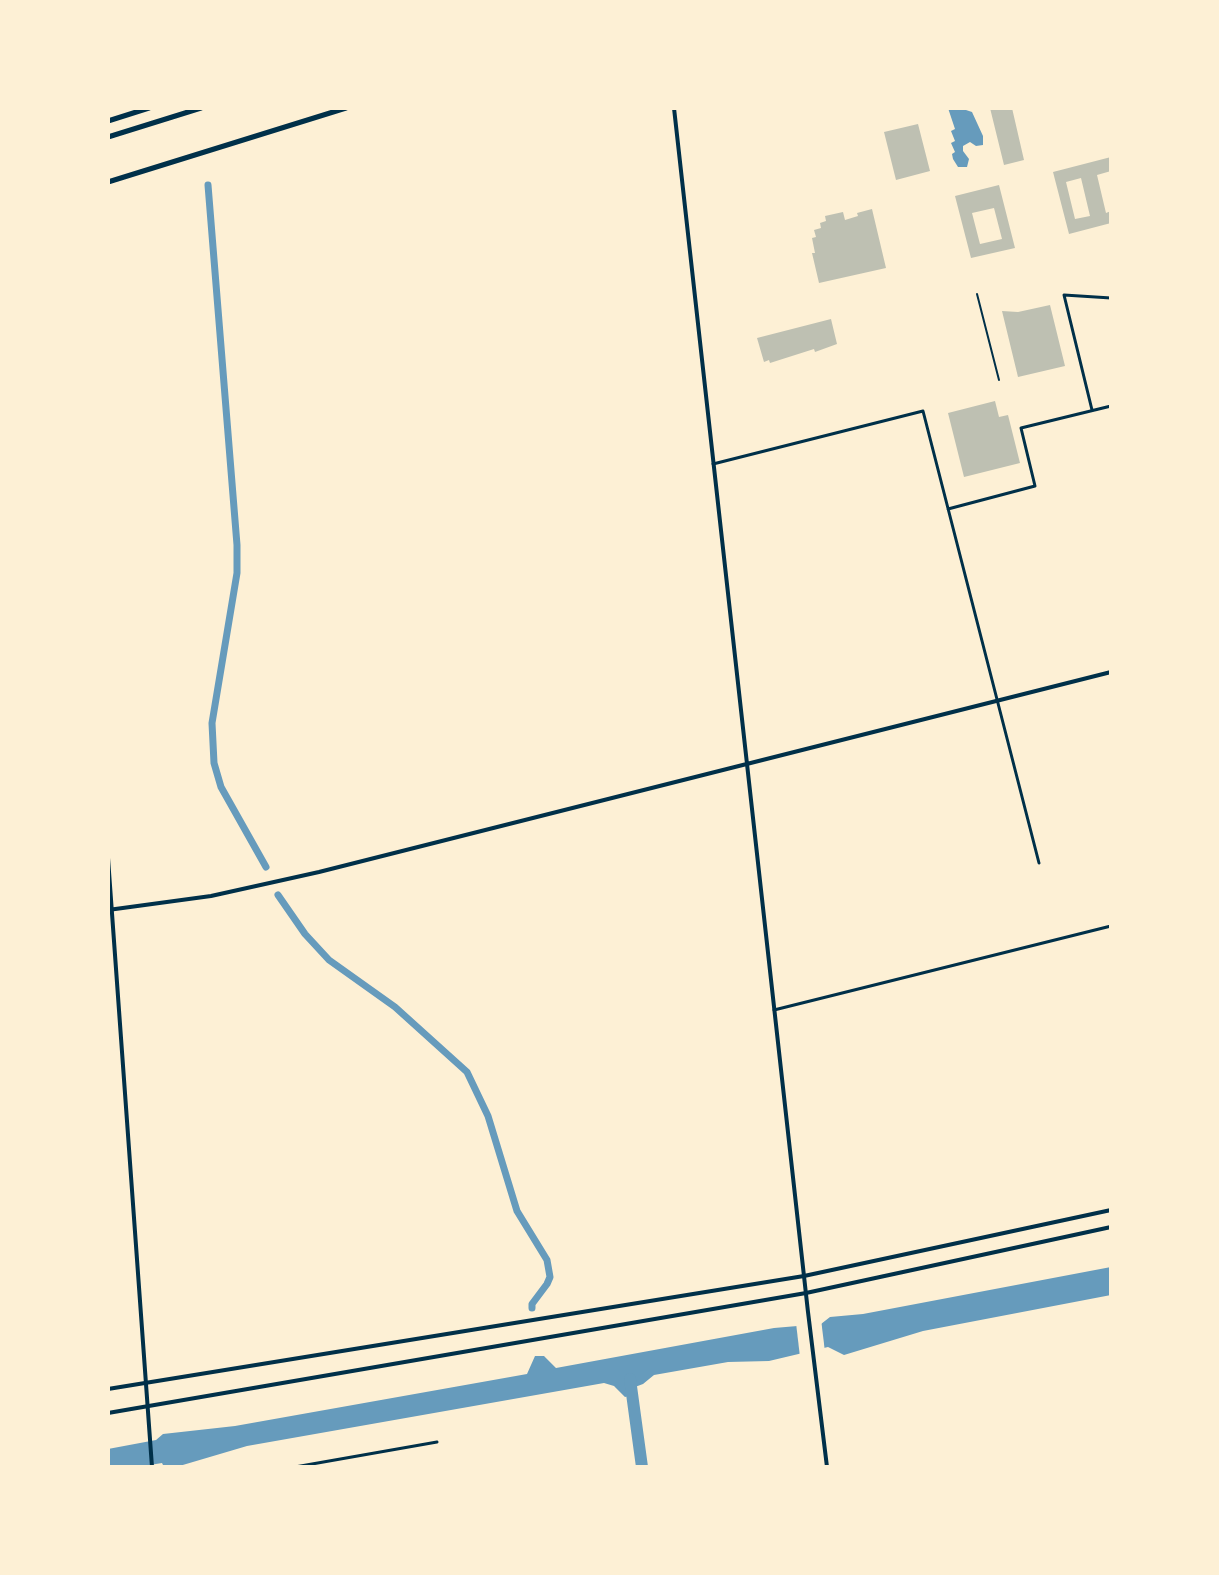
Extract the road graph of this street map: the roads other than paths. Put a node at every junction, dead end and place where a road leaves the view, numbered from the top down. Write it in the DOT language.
graph roads {
  1 [pos="149,108"];
  2 [pos="201,108"];
  3 [pos="346,108"];
  4 [pos="674,108"];
  5 [pos="108,121"];
  6 [pos="108,137"];
  7 [pos="108,182"];
  8 [pos="977,294"];
  9 [pos="1111,298"];
  10 [pos="999,380"];
  11 [pos="1111,406"];
  12 [pos="1092,410"];
  13 [pos="713,464"];
  14 [pos="948,509"];
  15 [pos="1111,672"];
  16 [pos="998,702"];
  17 [pos="746,764"];
  18 [pos="108,858"];
  19 [pos="1039,863"];
  20 [pos="110,910"];
  21 [pos="1111,926"];
  22 [pos="774,1010"];
  23 [pos="1111,1210"];
  24 [pos="1111,1227"];
  25 [pos="804,1276"];
  26 [pos="806,1293"];
  27 [pos="146,1383"];
  28 [pos="108,1389"];
  29 [pos="148,1407"];
  30 [pos="108,1413"];
  31 [pos="437,1442"];
  32 [pos="152,1467"];
  33 [pos="295,1467"];
  34 [pos="827,1467"];
  1 -- 5 [label="main road"];
  2 -- 6 [label="main road"];
  3 -- 7 [label="main road"];
  4 -- 13 [label="street"];
  8 -- 10 [label="street"];
  9 -- 12 [label="street"];
  11 -- 12 [label="street"];
  12 -- 14 [label="street"];
  13 -- 14 [label="street"];
  13 -- 17 [label="street"];
  14 -- 16 [label="street"];
  15 -- 16 [label="street"];
  16 -- 17 [label="street"];
  16 -- 19 [label="street"];
  17 -- 20 [label="street"];
  17 -- 22 [label="street"];
  18 -- 20 [label="street"];
  20 -- 27 [label="street"];
  21 -- 22 [label="street"];
  22 -- 25 [label="street"];
  23 -- 25 [label="street"];
  24 -- 26 [label="street"];
  25 -- 26 [label="street"];
  25 -- 27 [label="street"];
  26 -- 29 [label="street"];
  26 -- 34 [label="street"];
  27 -- 28 [label="street"];
  27 -- 29 [label="street"];
  29 -- 30 [label="street"];
  29 -- 32 [label="street"];
  31 -- 33 [label="street"];
}
